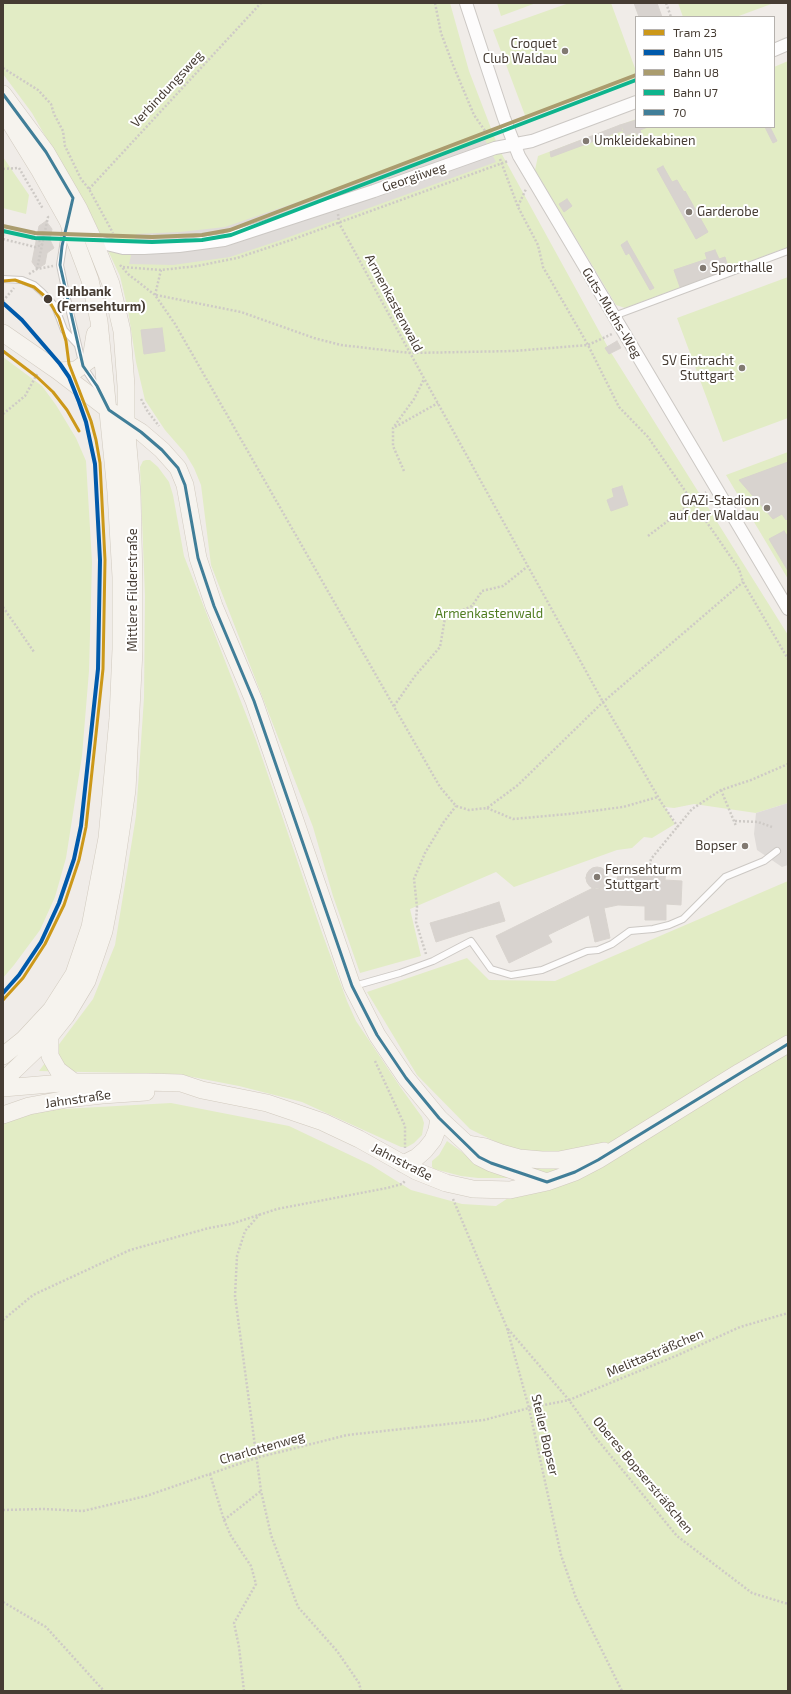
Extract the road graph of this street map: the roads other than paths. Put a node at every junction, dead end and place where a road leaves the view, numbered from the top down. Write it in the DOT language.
graph roads {
  1 [pos="466,3"];
  2 [pos="788,44"];
  3 [pos="775,50"];
  4 [pos="3,94"];
  5 [pos="635,102"];
  6 [pos="3,111"];
  7 [pos="514,145"];
  8 [pos="73,198"];
  9 [pos="68,221"];
  10 [pos="94,241"];
  11 [pos="788,251"];
  12 [pos="3,279"];
  13 [pos="614,316"];
  14 [pos="99,320"];
  15 [pos="3,333"];
  16 [pos="78,345"];
  17 [pos="83,366"];
  18 [pos="58,371"];
  19 [pos="109,410"];
  20 [pos="126,423"];
  21 [pos="788,609"];
  22 [pos="776,851"];
  23 [pos="352,986"];
  24 [pos="50,1036"];
  25 [pos="788,1044"];
  26 [pos="3,1056"];
  27 [pos="3,1081"];
  28 [pos="74,1082"];
  29 [pos="3,1088"];
  30 [pos="202,1090"];
  31 [pos="3,1115"];
  32 [pos="439,1118"];
  33 [pos="468,1144"];
  34 [pos="613,1150"];
  35 [pos="409,1168"];
  36 [pos="547,1182"];
  1 -- 7 [label="street, Guts-Muths-Weg"];
  2 -- 3 [label="street"];
  4 -- 8 [label="main road, Mittlere Filderstraße"];
  5 -- 7 [label="street, Georgiiweg"];
  6 -- 9 [label="main road, Mittlere Filderstraße"];
  7 -- 10 [label="street, Georgiiweg"];
  7 -- 13 [label="street, Guts-Muths-Weg"];
  8 -- 9 [label="lane"];
  8 -- 10 [label="main road, Mittlere Filderstraße"];
  9 -- 10 [label="main road"];
  9 -- 14 [label="main road, Mittlere Filderstraße"];
  9 -- 16 [label="lane"];
  10 -- 20 [label="main road, Mittlere Filderstraße"];
  11 -- 13 [label="lane"];
  12 -- 16 [label="lane"];
  13 -- 21 [label="street, Guts-Muths-Weg"];
  14 -- 17 [label="main road"];
  14 -- 19 [label="main road, Mittlere Filderstraße"];
  15 -- 18 [label="main road"];
  16 -- 17 [label="lane"];
  17 -- 18 [label="main road"];
  17 -- 19 [label="lane"];
  18 -- 19 [label="main road"];
  19 -- 20 [label="main road"];
  19 -- 26 [label="main road, Mittlere Filderstraße"];
  20 -- 23 [label="main road"];
  20 -- 24 [label="main road, Mittlere Filderstraße"];
  22 -- 23 [label="lane"];
  23 -- 32 [label="main road"];
  24 -- 27 [label="main road, Mittlere Filderstraße"];
  24 -- 28 [label="main road"];
  25 -- 34 [label="main road, Jahnstraße"];
  28 -- 29 [label="main road, Jahnstraße"];
  28 -- 30 [label="main road, Jahnstraße"];
  30 -- 31 [label="main road, Jahnstraße"];
  30 -- 35 [label="main road, Jahnstraße"];
  32 -- 33 [label="main road"];
  32 -- 35 [label="main road"];
  33 -- 34 [label="main road"];
  33 -- 36 [label="main road"];
  34 -- 36 [label="main road, Jahnstraße"];
  35 -- 36 [label="main road, Jahnstraße"];
}
